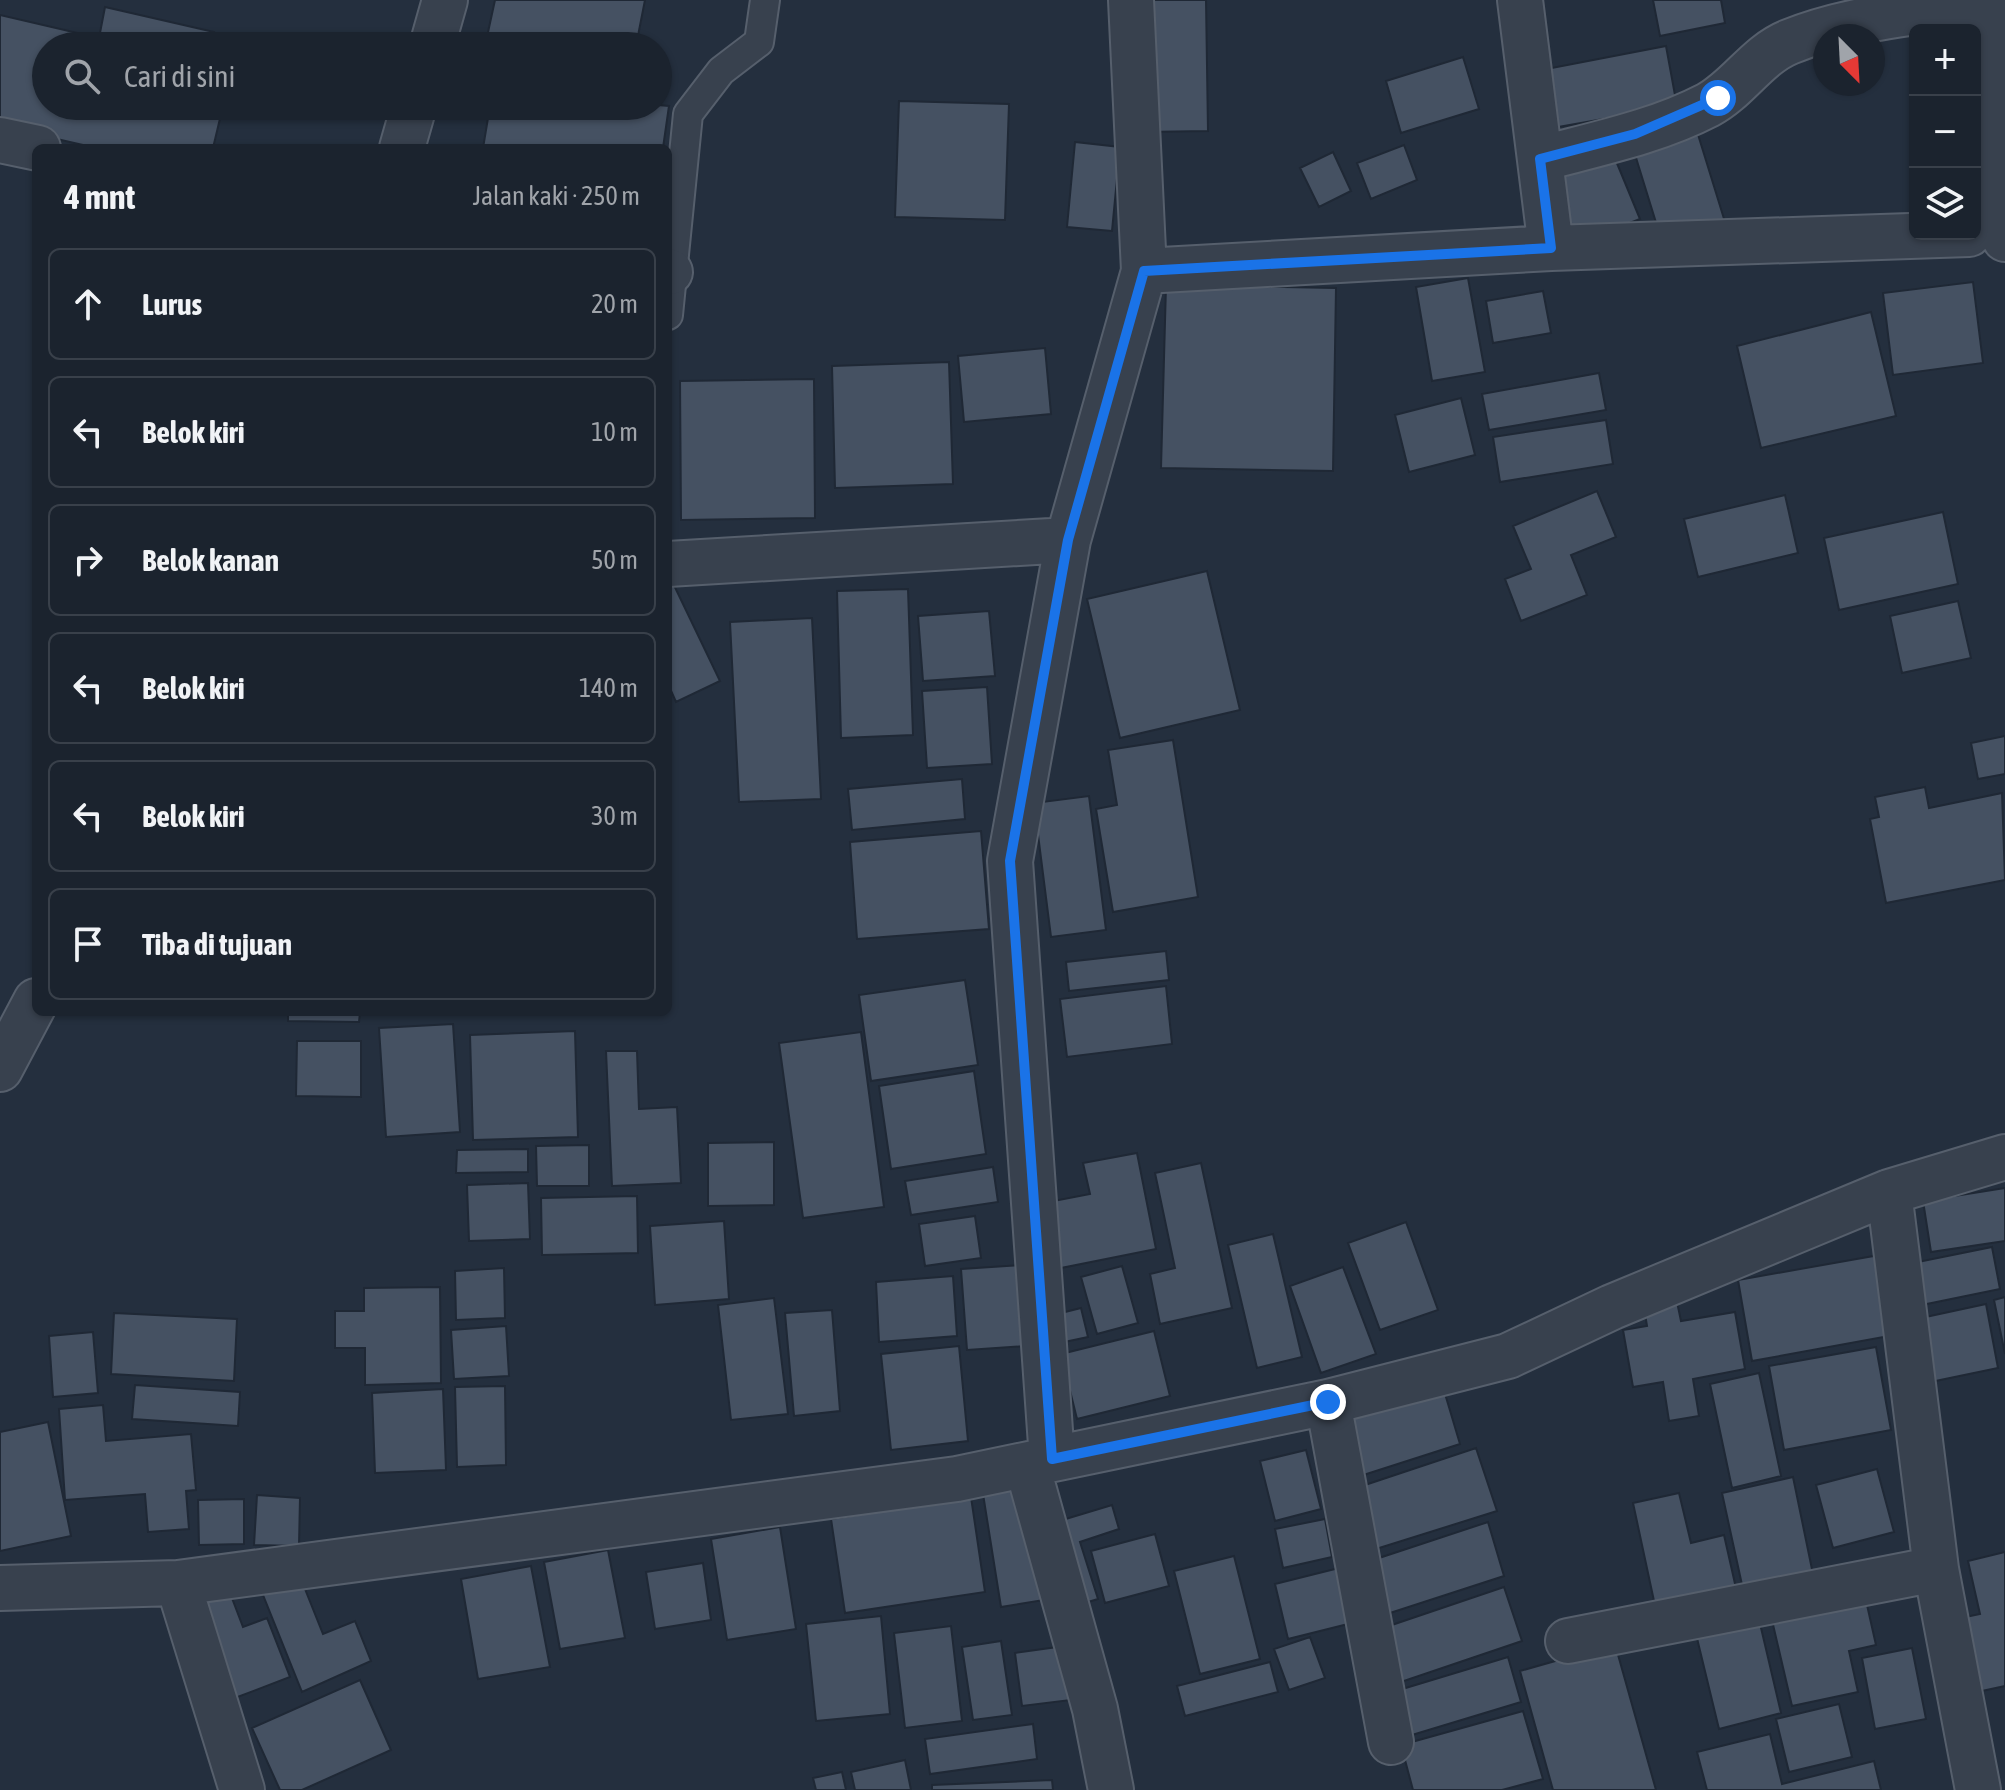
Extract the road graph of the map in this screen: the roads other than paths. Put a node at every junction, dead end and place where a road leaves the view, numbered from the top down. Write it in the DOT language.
graph roads {
  1 [pos="445,0"];
  2 [pos="765,0"];
  3 [pos="1131,0"];
  4 [pos="1520,0"];
  5 [pos="1986,1"];
  6 [pos="436,32"];
  7 [pos="410,120"];
  8 [pos="0,140"];
  9 [pos="403,144"];
  10 [pos="32,147"];
  11 [pos="1540,159"];
  12 [pos="2004,233"];
  13 [pos="1981,234"];
  14 [pos="1909,236"];
  15 [pos="2005,239"];
  16 [pos="672,247"];
  17 [pos="1551,248"];
  18 [pos="1144,271"];
  19 [pos="1068,540"];
  20 [pos="672,564"];
  21 [pos="32,1009"];
  22 [pos="0,1069"];
  23 [pos="2005,1157"];
  24 [pos="1889,1192"];
  25 [pos="1328,1402"];
  26 [pos="1040,1462"];
  27 [pos="1936,1569"];
  28 [pos="178,1583"];
  29 [pos="0,1588"];
  30 [pos="1568,1641"];
  31 [pos="1391,1742"];
  32 [pos="242,1790"];
  33 [pos="1111,1790"];
  34 [pos="1978,1790"];
  1 -- 6 [label="street"];
  2 -- 16 [label="lane"];
  3 -- 18 [label="street"];
  4 -- 11 [label="street"];
  5 -- 11 [label="street"];
  5 -- 12 [label="street"];
  7 -- 9 [label="street"];
  8 -- 10 [label="street"];
  11 -- 17 [label="street"];
  12 -- 13 [label="street"];
  12 -- 15 [label="street"];
  14 -- 17 [label="street"];
  17 -- 18 [label="street"];
  18 -- 19 [label="street"];
  19 -- 20 [label="street"];
  19 -- 26 [label="street"];
  21 -- 22 [label="street"];
  23 -- 24 [label="street"];
  24 -- 25 [label="street"];
  24 -- 27 [label="street"];
  25 -- 26 [label="street"];
  25 -- 31 [label="street"];
  26 -- 28 [label="street"];
  26 -- 33 [label="street"];
  27 -- 30 [label="street"];
  27 -- 34 [label="street"];
  28 -- 29 [label="street"];
  28 -- 32 [label="street"];
}
